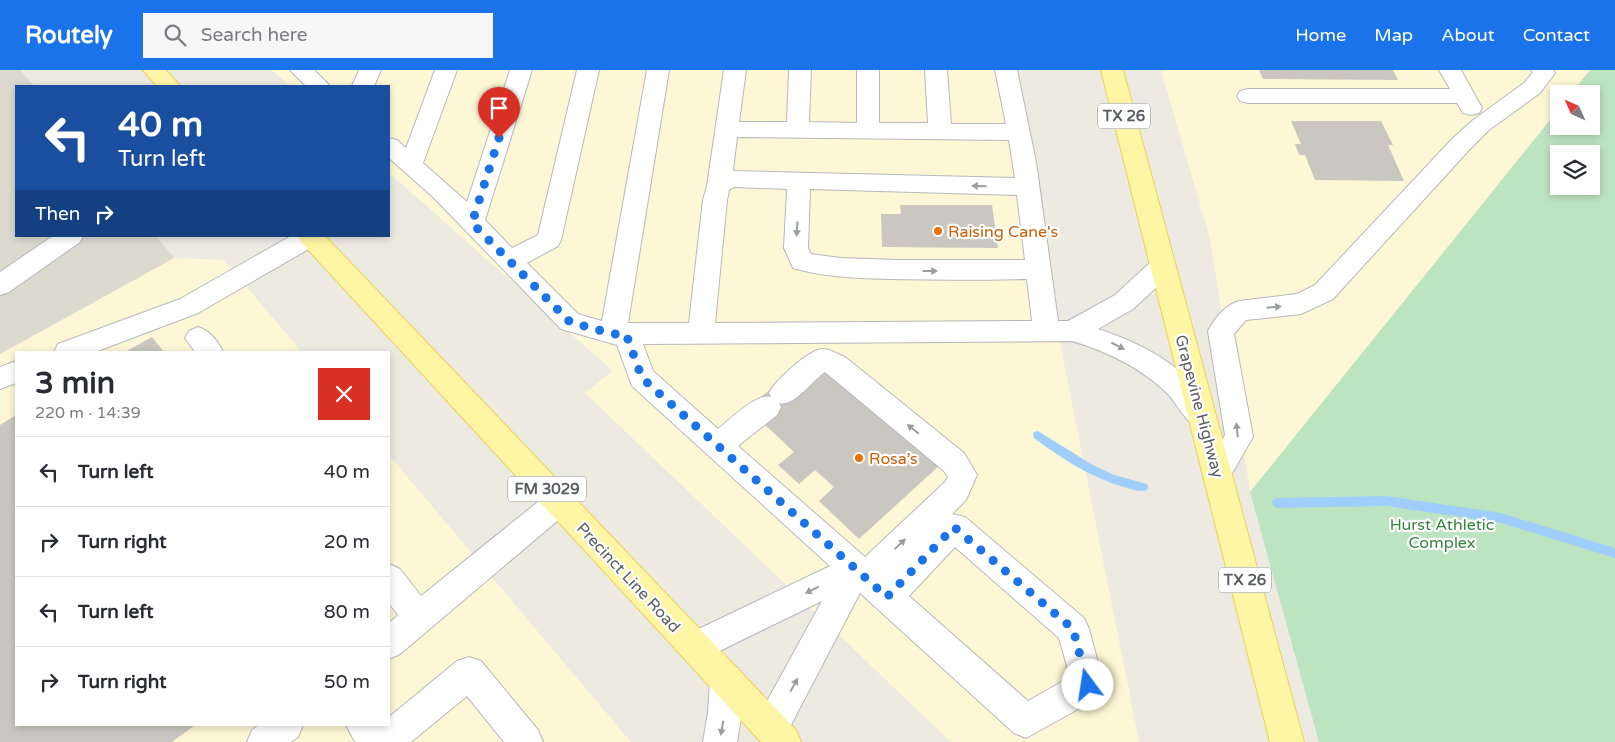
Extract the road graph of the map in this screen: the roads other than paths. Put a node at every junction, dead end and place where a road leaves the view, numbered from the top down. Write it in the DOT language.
graph roads {
  1 [pos="154,70"];
  2 [pos="301,70"];
  3 [pos="370,70"];
  4 [pos="446,70"];
  5 [pos="521,70"];
  6 [pos="588,70"];
  7 [pos="658,70"];
  8 [pos="735,70"];
  9 [pos="800,70"];
  10 [pos="868,70"];
  11 [pos="936,70"];
  12 [pos="1006,70"];
  13 [pos="1112,70"];
  14 [pos="1450,70"];
  15 [pos="1542,70"];
  16 [pos="169,85"];
  17 [pos="319,85"];
  18 [pos="363,85"];
  19 [pos="1248,96"];
  20 [pos="1464,96"];
  21 [pos="1481,124"];
  22 [pos="727,129"];
  23 [pos="798,130"];
  24 [pos="868,131"];
  25 [pos="940,132"];
  26 [pos="1019,132"];
  27 [pos="390,147"];
  28 [pos="411,165"];
  29 [pos="799,180"];
  30 [pos="719,186"];
  31 [pos="1028,187"];
  32 [pos="472,223"];
  33 [pos="70,237"];
  34 [pos="308,237"];
  35 [pos="311,237"];
  36 [pos="508,261"];
  37 [pos="1163,266"];
  38 [pos="1038,268"];
  39 [pos="0,285"];
  40 [pos="1059,331"];
  41 [pos="701,333"];
  42 [pos="619,334"];
  43 [pos="69,351"];
  44 [pos="15,372"];
  45 [pos="0,378"];
  46 [pos="1202,418"];
  47 [pos="718,445"];
  48 [pos="1217,473"];
  49 [pos="559,502"];
  50 [pos="390,580"];
  51 [pos="869,581"];
  52 [pos="419,618"];
  53 [pos="390,642"];
  54 [pos="695,647"];
  55 [pos="726,680"];
  56 [pos="285,726"];
  57 [pos="364,726"];
  58 [pos="778,735"];
  59 [pos="264,742"];
  60 [pos="375,742"];
  61 [pos="385,742"];
  62 [pos="526,742"];
  63 [pos="720,742"];
  64 [pos="1287,742"];
  1 -- 16 [label="main road"];
  2 -- 17 [label="lane"];
  3 -- 18 [label="lane"];
  4 -- 28 [label="lane"];
  5 -- 32 [label="lane"];
  6 -- 36 [label="lane"];
  7 -- 42 [label="lane"];
  8 -- 22 [label="lane"];
  9 -- 23 [label="lane"];
  10 -- 24 [label="lane"];
  11 -- 25 [label="lane"];
  12 -- 26 [label="lane"];
  13 -- 37 [label="main road, Grapevine Highway / TX 26"];
  14 -- 20 [label="lane"];
  15 -- 21 [label="lane"];
  19 -- 20 [label="lane"];
  20 -- 21 [label="lane"];
  48 -- 21 [label="lane, one-way"];
  22 -- 23 [label="lane"];
  22 -- 30 [label="lane"];
  23 -- 24 [label="lane"];
  24 -- 25 [label="lane"];
  25 -- 26 [label="lane"];
  26 -- 31 [label="lane"];
  27 -- 28 [label="lane"];
  28 -- 32 [label="lane"];
  29 -- 30 [label="lane"];
  31 -- 29 [label="lane, one-way"];
  29 -- 38 [label="lane, one-way"];
  30 -- 41 [label="lane"];
  31 -- 38 [label="lane"];
  32 -- 36 [label="lane"];
  33 -- 39 [label="lane"];
  34 -- 43 [label="lane"];
  35 -- 49 [label="main road, Precinct Line Road / FM 3029"];
  36 -- 42 [label="lane"];
  37 -- 40 [label="lane"];
  37 -- 46 [label="main road, Grapevine Highway / TX 26"];
  38 -- 40 [label="lane"];
  40 -- 41 [label="lane"];
  40 -- 46 [label="lane, one-way"];
  41 -- 42 [label="lane"];
  42 -- 47 [label="lane"];
  44 -- 45 [label="lane"];
  46 -- 48 [label="main road, Grapevine Highway / TX 26"];
  47 -- 51 [label="lane"];
  51 -- 47 [label="lane, one-way"];
  48 -- 64 [label="main road, Grapevine Highway / TX 26"];
  49 -- 52 [label="lane"];
  49 -- 54 [label="main road, Precinct Line Road / FM 3029"];
  50 -- 52 [label="lane"];
  51 -- 51 [label="lane"];
  51 -- 54 [label="lane, one-way"];
  58 -- 51 [label="lane, one-way"];
  52 -- 53 [label="lane"];
  54 -- 55 [label="main road, Precinct Line Road / FM 3029"];
  55 -- 58 [label="main road, Precinct Line Road / FM 3029"];
  55 -- 63 [label="lane, one-way"];
  56 -- 59 [label="lane"];
  57 -- 60 [label="lane"];
  61 -- 62 [label="lane"];
}
